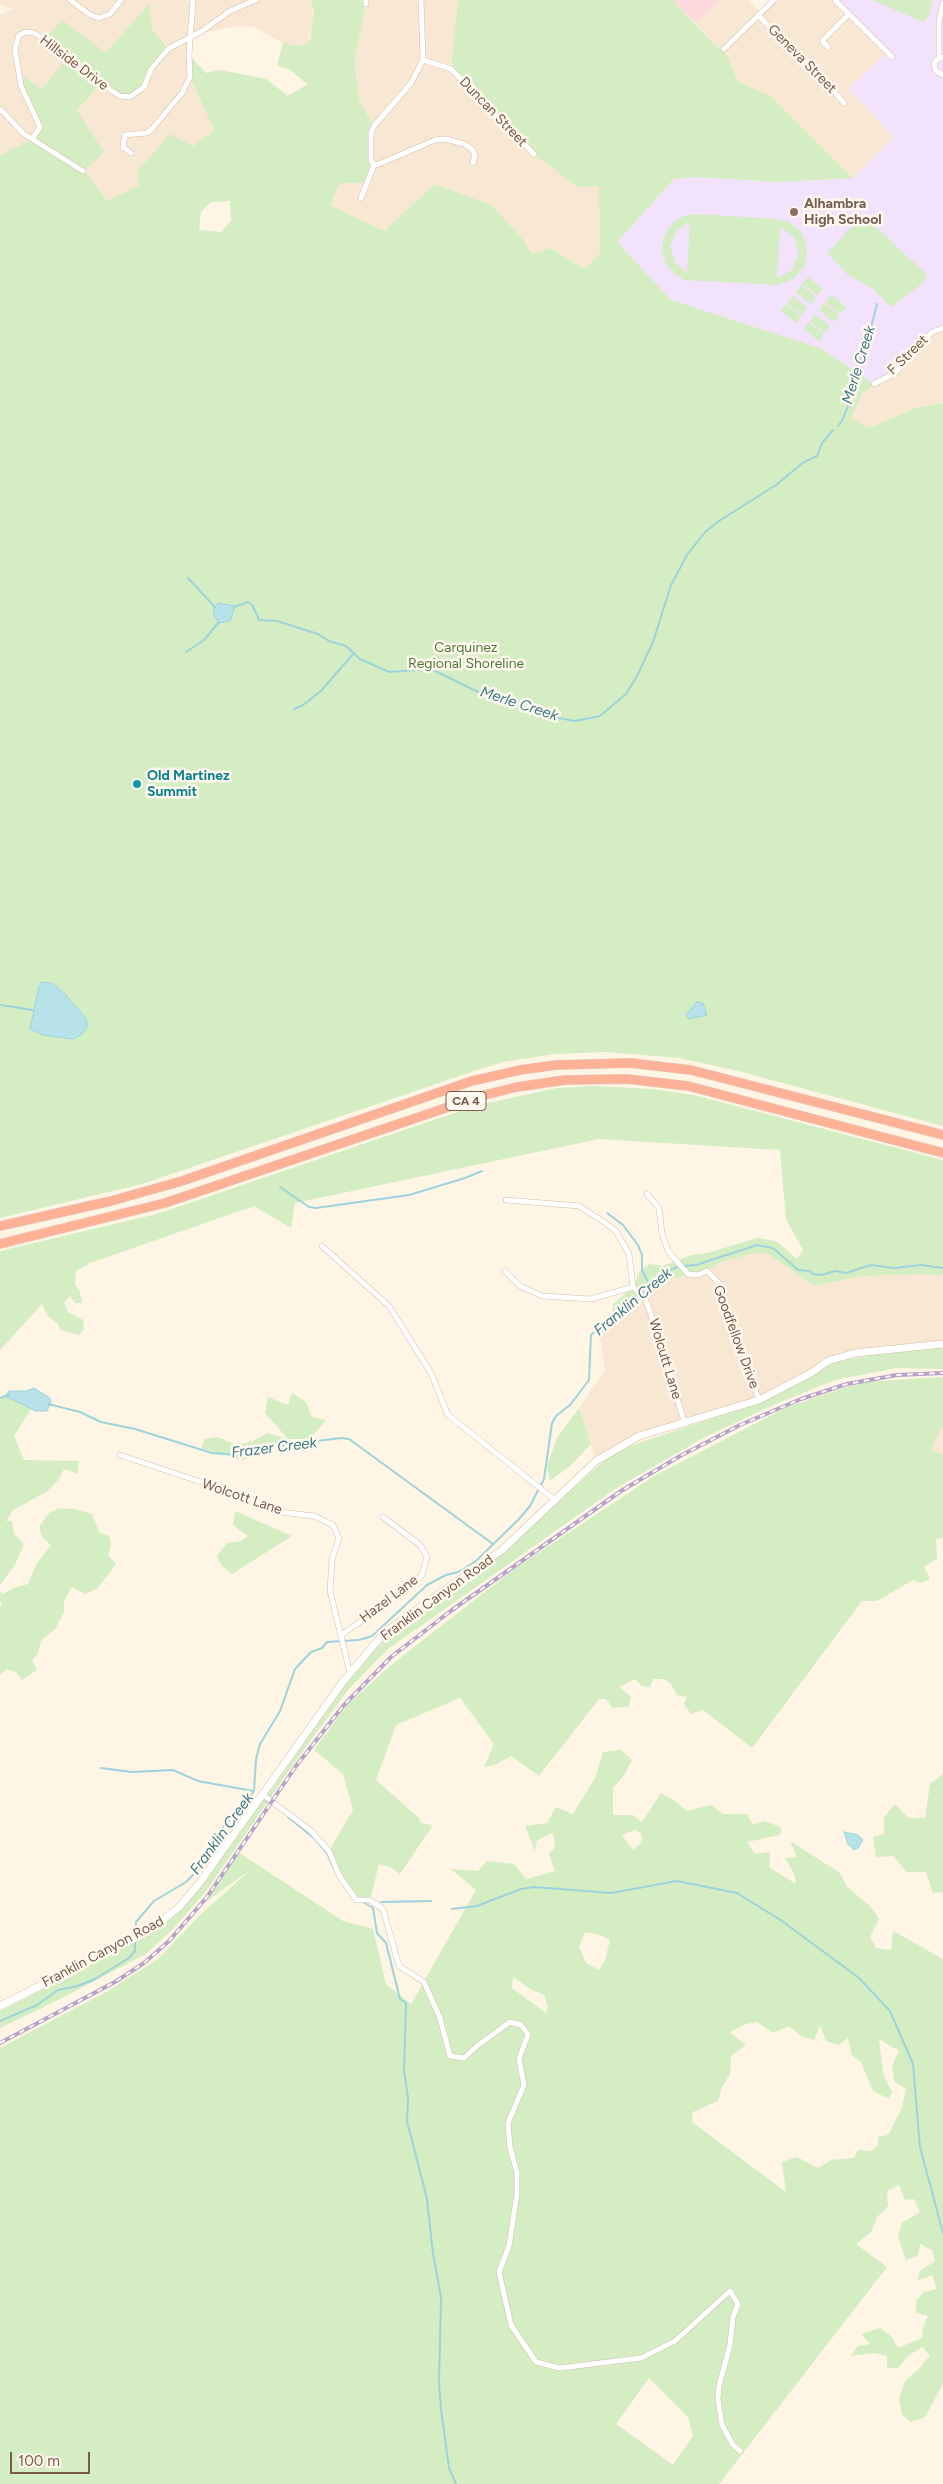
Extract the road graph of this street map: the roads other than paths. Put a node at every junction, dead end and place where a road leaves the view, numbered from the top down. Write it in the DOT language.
graph roads {
  1 [pos="70,0"];
  2 [pos="121,0"];
  3 [pos="193,0"];
  4 [pos="256,0"];
  5 [pos="421,0"];
  6 [pos="774,0"];
  7 [pos="835,0"];
  8 [pos="943,4"];
  9 [pos="849,14"];
  10 [pos="758,16"];
  11 [pos="192,34"];
  12 [pos="182,41"];
  13 [pos="190,45"];
  14 [pos="828,48"];
  15 [pos="724,49"];
  16 [pos="892,57"];
  17 [pos="941,57"];
  18 [pos="423,60"];
  19 [pos="943,75"];
  20 [pos="844,103"];
  21 [pos="0,109"];
  22 [pos="32,139"];
  23 [pos="130,153"];
  24 [pos="534,154"];
  25 [pos="473,163"];
  26 [pos="374,165"];
  27 [pos="83,171"];
  28 [pos="361,198"];
  29 [pos="943,328"];
  30 [pos="874,384"];
  31 [pos="943,1135"];
  32 [pos="943,1153"];
  33 [pos="647,1194"];
  34 [pos="506,1200"];
  35 [pos="0,1226"];
  36 [pos="0,1244"];
  37 [pos="322,1246"];
  38 [pos="505,1271"];
  39 [pos="633,1287"];
  40 [pos="943,1344"];
  41 [pos="759,1400"];
  42 [pos="685,1424"];
  43 [pos="120,1456"];
  44 [pos="555,1500"];
  45 [pos="383,1517"];
  46 [pos="341,1635"];
  47 [pos="350,1673"];
  48 [pos="262,1794"];
  49 [pos="0,2006"];
  50 [pos="740,2451"];
  1 -- 2 [label="street"];
  3 -- 11 [label="street"];
  4 -- 11 [label="street, Hillside Drive"];
  5 -- 18 [label="street"];
  6 -- 10 [label="street"];
  7 -- 9 [label="street"];
  8 -- 17 [label="street"];
  9 -- 14 [label="street"];
  9 -- 16 [label="street"];
  10 -- 15 [label="street"];
  10 -- 20 [label="street, Geneva Street"];
  11 -- 12 [label="street, Hillside Drive"];
  11 -- 13 [label="street"];
  12 -- 13 [label="street"];
  12 -- 22 [label="street, Hillside Drive"];
  13 -- 23 [label="street"];
  17 -- 19 [label="street"];
  18 -- 24 [label="street, Duncan Street"];
  18 -- 26 [label="street"];
  21 -- 22 [label="street"];
  22 -- 27 [label="street"];
  25 -- 26 [label="street"];
  26 -- 28 [label="street"];
  29 -- 30 [label="street, F Street"];
  31 -- 35 [label="highway, CA 4"];
  32 -- 36 [label="highway, CA 4"];
  33 -- 41 [label="street, Goodfellow Drive"];
  34 -- 39 [label="street"];
  37 -- 44 [label="street"];
  38 -- 39 [label="street"];
  39 -- 42 [label="street, Wolcutt Lane"];
  40 -- 41 [label="street, Franklin Canyon Road"];
  41 -- 42 [label="street, Franklin Canyon Road"];
  42 -- 44 [label="street, Franklin Canyon Road"];
  43 -- 46 [label="street, Wolcott Lane"];
  44 -- 47 [label="street, Franklin Canyon Road"];
  45 -- 46 [label="street, Hazel Lane"];
  46 -- 47 [label="street, Wolcott Lane"];
  47 -- 48 [label="street, Franklin Canyon Road"];
  48 -- 49 [label="street, Franklin Canyon Road"];
  48 -- 50 [label="street"];
}
